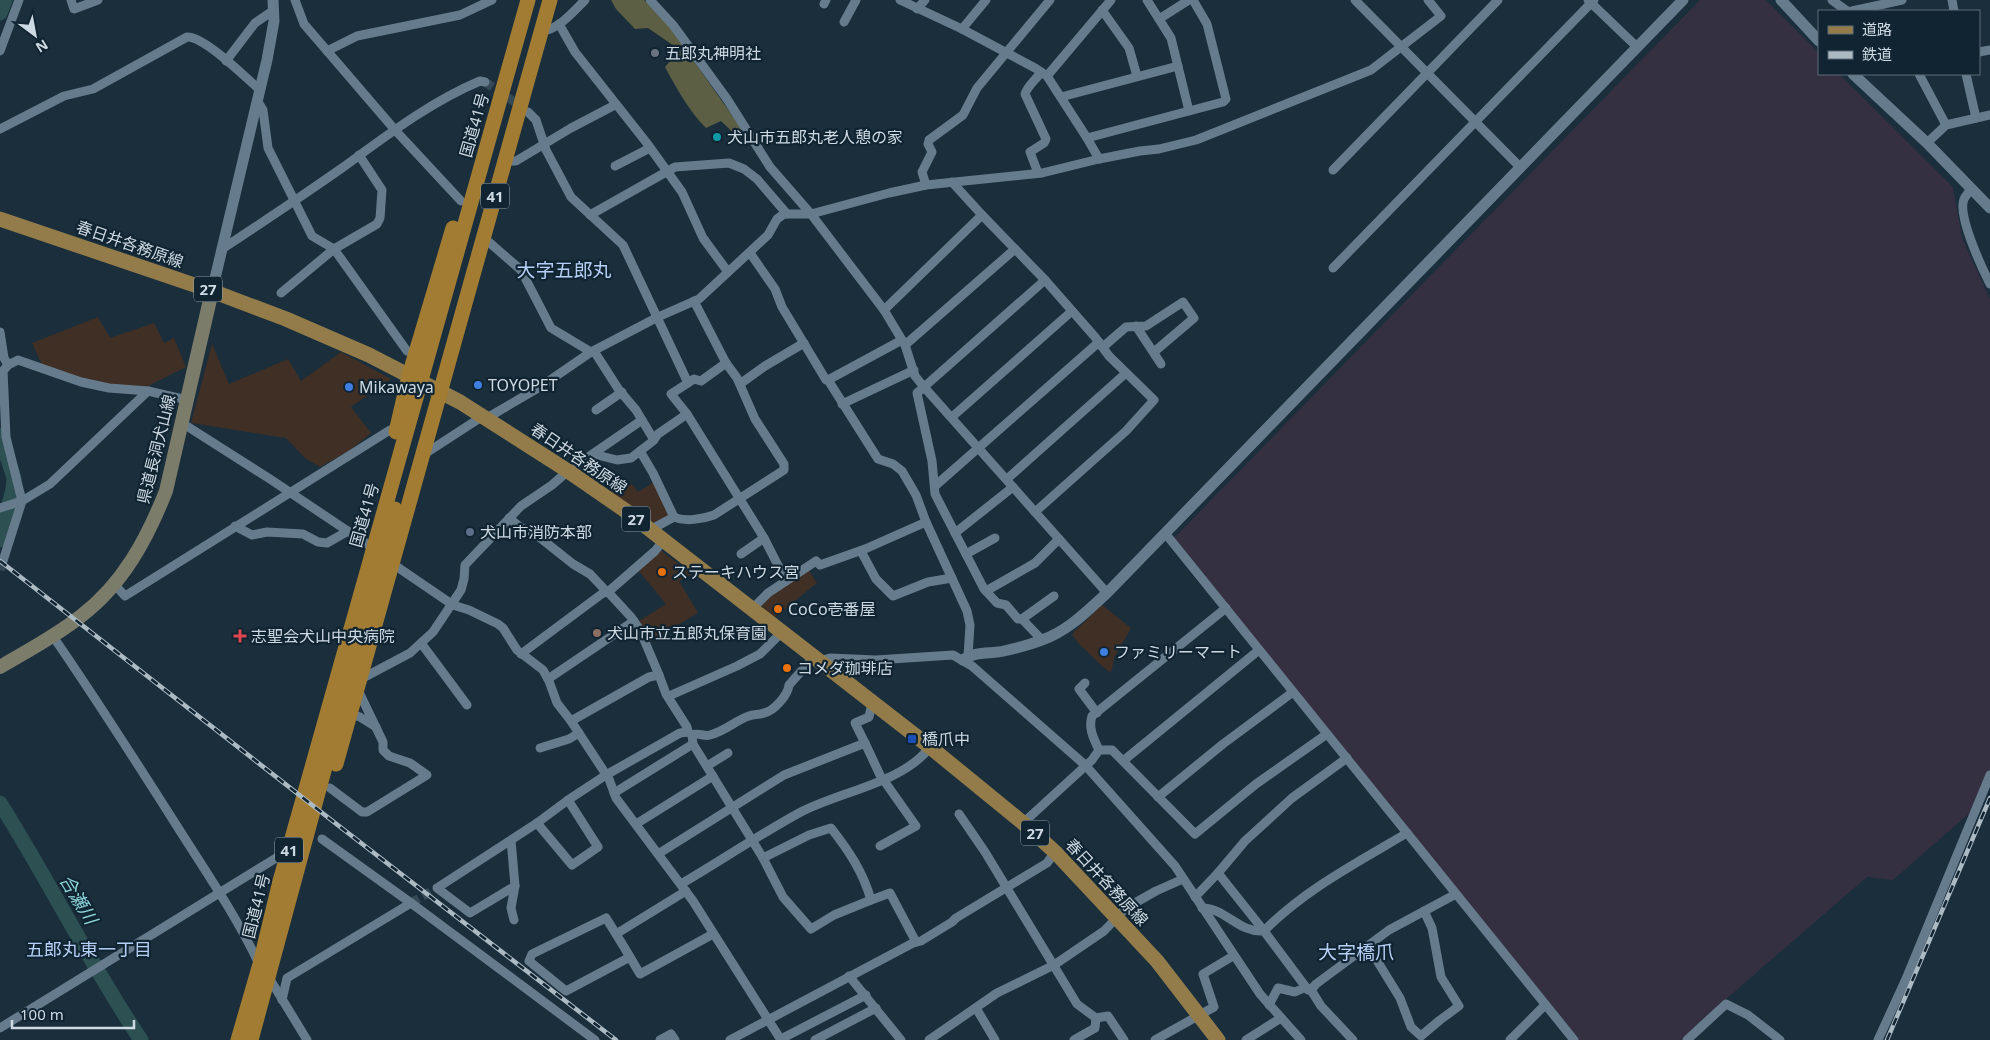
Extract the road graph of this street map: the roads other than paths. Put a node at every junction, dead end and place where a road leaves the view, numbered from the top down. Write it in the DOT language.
graph roads {
  1 [pos="19,0"];
  2 [pos="71,0"];
  3 [pos="98,0"];
  4 [pos="295,0"];
  5 [pos="492,0"];
  6 [pos="518,0"];
  7 [pos="528,0"];
  8 [pos="539,0"];
  9 [pos="550,0"];
  10 [pos="585,0"];
  11 [pos="650,0"];
  12 [pos="856,0"];
  13 [pos="900,0"];
  14 [pos="925,0"];
  15 [pos="986,0"];
  16 [pos="1050,0"];
  17 [pos="1111,0"];
  18 [pos="1147,0"];
  19 [pos="1191,0"];
  20 [pos="1355,0"];
  21 [pos="1428,0"];
  22 [pos="1498,0"];
  23 [pos="1683,0"];
  24 [pos="1780,0"];
  25 [pos="1832,0"];
  26 [pos="1902,0"];
  27 [pos="1591,1"];
  28 [pos="275,3"];
  29 [pos="917,9"];
  30 [pos="1102,10"];
  31 [pos="1846,10"];
  32 [pos="1857,10"];
  33 [pos="1159,19"];
  34 [pos="844,22"];
  35 [pos="559,24"];
  36 [pos="962,29"];
  37 [pos="542,31"];
  38 [pos="1818,40"];
  39 [pos="1401,46"];
  40 [pos="1637,47"];
  41 [pos="0,51"];
  42 [pos="327,51"];
  43 [pos="1006,53"];
  44 [pos="226,61"];
  45 [pos="1178,66"];
  46 [pos="1044,74"];
  47 [pos="1427,74"];
  48 [pos="1854,75"];
  49 [pos="1920,75"];
  50 [pos="1966,75"];
  51 [pos="1137,76"];
  52 [pos="485,82"];
  53 [pos="259,95"];
  54 [pos="1061,96"];
  55 [pos="615,105"];
  56 [pos="1189,111"];
  57 [pos="528,112"];
  58 [pos="1990,115"];
  59 [pos="1976,118"];
  60 [pos="1475,122"];
  61 [pos="1946,125"];
  62 [pos="0,129"];
  63 [pos="394,130"];
  64 [pos="495,132"];
  65 [pos="1087,138"];
  66 [pos="544,143"];
  67 [pos="1927,143"];
  68 [pos="650,148"];
  69 [pos="359,155"];
  70 [pos="1099,159"];
  71 [pos="505,161"];
  72 [pos="615,166"];
  73 [pos="1520,168"];
  74 [pos="1333,170"];
  75 [pos="668,172"];
  76 [pos="1038,173"];
  77 [pos="952,182"];
  78 [pos="926,185"];
  79 [pos="1971,189"];
  80 [pos="295,201"];
  81 [pos="461,201"];
  82 [pos="1990,208"];
  83 [pos="787,214"];
  84 [pos="811,214"];
  85 [pos="590,215"];
  86 [pos="982,215"];
  87 [pos="0,219"];
  88 [pos="483,237"];
  89 [pos="222,249"];
  90 [pos="334,249"];
  91 [pos="1015,249"];
  92 [pos="750,253"];
  93 [pos="1333,268"];
  94 [pos="728,272"];
  95 [pos="1045,280"];
  96 [pos="1990,284"];
  97 [pos="212,291"];
  98 [pos="281,293"];
  99 [pos="694,301"];
  100 [pos="884,310"];
  101 [pos="1072,311"];
  102 [pos="658,317"];
  103 [pos="1136,326"];
  104 [pos="0,332"];
  105 [pos="804,343"];
  106 [pos="904,343"];
  107 [pos="1101,345"];
  108 [pos="407,351"];
  109 [pos="592,351"];
  110 [pos="1154,352"];
  111 [pos="726,363"];
  112 [pos="1161,364"];
  113 [pos="8,365"];
  114 [pos="914,370"];
  115 [pos="1126,373"];
  116 [pos="409,376"];
  117 [pos="828,380"];
  118 [pos="688,383"];
  119 [pos="740,384"];
  120 [pos="924,387"];
  121 [pos="148,391"];
  122 [pos="622,392"];
  123 [pos="441,393"];
  124 [pos="187,400"];
  125 [pos="842,404"];
  126 [pos="596,410"];
  127 [pos="687,414"];
  128 [pos="485,417"];
  129 [pos="952,417"];
  130 [pos="642,420"];
  131 [pos="182,424"];
  132 [pos="396,430"];
  133 [pos="654,440"];
  134 [pos="979,448"];
  135 [pos="640,452"];
  136 [pos="593,454"];
  137 [pos="423,455"];
  138 [pos="568,471"];
  139 [pos="1010,483"];
  140 [pos="935,486"];
  141 [pos="288,492"];
  142 [pos="740,499"];
  143 [pos="22,501"];
  144 [pos="0,508"];
  145 [pos="1035,512"];
  146 [pos="674,516"];
  147 [pos="509,518"];
  148 [pos="926,522"];
  149 [pos="235,526"];
  150 [pos="348,530"];
  151 [pos="650,530"];
  152 [pos="955,533"];
  153 [pos="1165,533"];
  154 [pos="764,538"];
  155 [pos="995,538"];
  156 [pos="1059,539"];
  157 [pos="663,541"];
  158 [pos="367,543"];
  159 [pos="860,551"];
  160 [pos="741,554"];
  161 [pos="966,554"];
  162 [pos="3,561"];
  163 [pos="393,564"];
  164 [pos="952,578"];
  165 [pos="786,581"];
  166 [pos="114,586"];
  167 [pos="986,591"];
  168 [pos="607,592"];
  169 [pos="1107,593"];
  170 [pos="1054,596"];
  171 [pos="453,604"];
  172 [pos="1226,608"];
  173 [pos="751,610"];
  174 [pos="1022,619"];
  175 [pos="634,622"];
  176 [pos="781,633"];
  177 [pos="52,635"];
  178 [pos="1042,640"];
  179 [pos="422,643"];
  180 [pos="1260,650"];
  181 [pos="521,654"];
  182 [pos="966,658"];
  183 [pos="815,659"];
  184 [pos="0,667"];
  185 [pos="659,675"];
  186 [pos="548,679"];
  187 [pos="1085,683"];
  188 [pos="359,685"];
  189 [pos="1293,692"];
  190 [pos="668,696"];
  191 [pos="872,703"];
  192 [pos="467,706"];
  193 [pos="1097,713"];
  194 [pos="351,714"];
  195 [pos="571,721"];
  196 [pos="376,727"];
  197 [pos="579,733"];
  198 [pos="1327,734"];
  199 [pos="691,737"];
  200 [pos="865,743"];
  201 [pos="930,747"];
  202 [pos="540,748"];
  203 [pos="1100,750"];
  204 [pos="728,753"];
  205 [pos="1347,758"];
  206 [pos="1123,761"];
  207 [pos="1085,765"];
  208 [pos="707,766"];
  209 [pos="606,775"];
  210 [pos="1990,775"];
  211 [pos="713,776"];
  212 [pos="883,779"];
  213 [pos="330,788"];
  214 [pos="614,793"];
  215 [pos="1158,797"];
  216 [pos="568,800"];
  217 [pos="732,806"];
  218 [pos="959,814"];
  219 [pos="538,823"];
  220 [pos="1023,823"];
  221 [pos="636,824"];
  222 [pos="1407,833"];
  223 [pos="322,839"];
  224 [pos="511,840"];
  225 [pos="753,841"];
  226 [pos="880,846"];
  227 [pos="1055,852"];
  228 [pos="658,854"];
  229 [pos="281,856"];
  230 [pos="763,858"];
  231 [pos="1218,873"];
  232 [pos="1183,878"];
  233 [pos="287,882"];
  234 [pos="515,886"];
  235 [pos="683,887"];
  236 [pos="1005,887"];
  237 [pos="219,892"];
  238 [pos="1456,894"];
  239 [pos="1195,896"];
  240 [pos="871,900"];
  241 [pos="411,903"];
  242 [pos="1202,908"];
  243 [pos="1424,911"];
  244 [pos="1117,917"];
  245 [pos="514,920"];
  246 [pos="1264,931"];
  247 [pos="616,934"];
  248 [pos="713,934"];
  249 [pos="916,942"];
  250 [pos="1368,946"];
  251 [pos="1233,956"];
  252 [pos="630,957"];
  253 [pos="1054,965"];
  254 [pos="264,970"];
  255 [pos="849,976"];
  256 [pos="1308,989"];
  257 [pos="866,995"];
  258 [pos="282,1000"];
  259 [pos="1269,1005"];
  260 [pos="1546,1005"];
  261 [pos="876,1008"];
  262 [pos="976,1008"];
  263 [pos="1199,1016"];
  264 [pos="1096,1018"];
  265 [pos="1281,1018"];
  266 [pos="768,1019"];
  267 [pos="0,1028"];
  268 [pos="238,1040"];
  269 [pos="251,1040"];
  270 [pos="307,1040"];
  271 [pos="595,1040"];
  272 [pos="660,1040"];
  273 [pos="675,1040"];
  274 [pos="730,1040"];
  275 [pos="781,1040"];
  276 [pos="815,1040"];
  277 [pos="900,1040"];
  278 [pos="929,1040"];
  279 [pos="994,1040"];
  280 [pos="1074,1040"];
  281 [pos="1124,1040"];
  282 [pos="1155,1040"];
  283 [pos="1218,1040"];
  284 [pos="1246,1040"];
  285 [pos="1301,1040"];
  286 [pos="1353,1040"];
  287 [pos="1510,1040"];
  288 [pos="1574,1040"];
  289 [pos="1687,1040"];
  290 [pos="1780,1040"];
  291 [pos="1878,1040"];
  1 -- 41 [label="street"];
  2 -- 3 [label="street"];
  4 -- 42 [label="street"];
  5 -- 42 [label="street"];
  6 -- 81 [label="highway"];
  7 -- 64 [label="highway, 国道41号 / 41"];
  8 -- 64 [label="highway, 国道41号 / 41"];
  9 -- 37 [label="highway, 41"];
  10 -- 35 [label="street"];
  11 -- 84 [label="street"];
  12 -- 34 [label="street"];
  13 -- 29 [label="street"];
  14 -- 29 [label="street"];
  15 -- 36 [label="street"];
  16 -- 43 [label="street"];
  17 -- 30 [label="street"];
  18 -- 33 [label="street"];
  19 -- 33 [label="street"];
  19 -- 56 [label="street"];
  20 -- 39 [label="street"];
  21 -- 39 [label="street"];
  22 -- 47 [label="street"];
  23 -- 40 [label="street"];
  24 -- 38 [label="street"];
  25 -- 31 [label="street"];
  26 -- 32 [label="street"];
  27 -- 40 [label="street"];
  27 -- 60 [label="street"];
  28 -- 44 [label="street"];
  28 -- 53 [label="street"];
  29 -- 36 [label="street"];
  30 -- 46 [label="street"];
  30 -- 51 [label="street"];
  33 -- 45 [label="street"];
  35 -- 37 [label="street"];
  35 -- 55 [label="street"];
  36 -- 43 [label="street"];
  37 -- 71 [label="highway, 41"];
  39 -- 47 [label="street"];
  39 -- 70 [label="street"];
  40 -- 73 [label="street"];
  42 -- 63 [label="street"];
  43 -- 46 [label="street"];
  43 -- 78 [label="street"];
  44 -- 53 [label="street"];
  44 -- 62 [label="street"];
  45 -- 51 [label="street"];
  45 -- 56 [label="street"];
  46 -- 54 [label="street"];
  46 -- 76 [label="street"];
  47 -- 60 [label="street"];
  47 -- 74 [label="street"];
  48 -- 67 [label="street"];
  49 -- 61 [label="street"];
  50 -- 59 [label="street"];
  51 -- 54 [label="street"];
  52 -- 63 [label="street"];
  53 -- 80 [label="street"];
  53 -- 89 [label="street"];
  54 -- 65 [label="street"];
  55 -- 66 [label="street"];
  55 -- 68 [label="street"];
  56 -- 65 [label="street"];
  57 -- 66 [label="street"];
  58 -- 59 [label="street"];
  59 -- 61 [label="street"];
  60 -- 73 [label="street"];
  60 -- 93 [label="street"];
  61 -- 67 [label="street"];
  63 -- 69 [label="street"];
  63 -- 81 [label="street"];
  64 -- 233 [label="highway, 国道41号 / 41"];
  65 -- 70 [label="street"];
  66 -- 71 [label="street"];
  66 -- 85 [label="street"];
  67 -- 79 [label="street"];
  68 -- 72 [label="street"];
  68 -- 75 [label="street"];
  69 -- 80 [label="street"];
  69 -- 90 [label="street"];
  70 -- 76 [label="street"];
  71 -- 88 [label="highway, 41"];
  73 -- 153 [label="street"];
  75 -- 83 [label="street"];
  75 -- 85 [label="street"];
  75 -- 94 [label="street"];
  76 -- 77 [label="street"];
  77 -- 78 [label="street"];
  77 -- 86 [label="street"];
  78 -- 84 [label="street"];
  79 -- 82 [label="street"];
  79 -- 96 [label="street"];
  80 -- 89 [label="street"];
  80 -- 90 [label="street"];
  81 -- 116 [label="highway"];
  83 -- 84 [label="street"];
  83 -- 92 [label="street"];
  84 -- 100 [label="street"];
  85 -- 102 [label="street"];
  86 -- 91 [label="street"];
  86 -- 100 [label="street"];
  87 -- 97 [label="main road, 春日井各務原線 / 27"];
  88 -- 109 [label="street"];
  88 -- 123 [label="highway, 41"];
  89 -- 97 [label="street"];
  90 -- 98 [label="street"];
  90 -- 108 [label="street"];
  91 -- 95 [label="street"];
  91 -- 106 [label="street"];
  92 -- 94 [label="street"];
  92 -- 105 [label="street"];
  94 -- 99 [label="street"];
  95 -- 101 [label="street"];
  95 -- 120 [label="street"];
  97 -- 116 [label="main road, 春日井各務原線 / 27"];
  97 -- 124 [label="main road, 県道長洞犬山線"];
  99 -- 102 [label="street"];
  99 -- 111 [label="street"];
  100 -- 106 [label="street"];
  101 -- 107 [label="street"];
  101 -- 129 [label="street"];
  102 -- 109 [label="street"];
  102 -- 118 [label="street"];
  103 -- 107 [label="street"];
  103 -- 110 [label="street"];
  103 -- 110 [label="street"];
  104 -- 113 [label="street"];
  105 -- 117 [label="street"];
  105 -- 119 [label="street"];
  106 -- 114 [label="street"];
  106 -- 117 [label="street"];
  107 -- 115 [label="street"];
  107 -- 134 [label="street"];
  109 -- 122 [label="street"];
  109 -- 128 [label="street"];
  110 -- 112 [label="street"];
  111 -- 118 [label="street"];
  111 -- 119 [label="street"];
  113 -- 121 [label="street"];
  113 -- 143 [label="street"];
  114 -- 120 [label="street"];
  114 -- 125 [label="street"];
  115 -- 139 [label="street"];
  115 -- 145 [label="street"];
  116 -- 123 [label="main road, 春日井各務原線 / 27"];
  116 -- 132 [label="highway"];
  117 -- 125 [label="street"];
  118 -- 127 [label="street"];
  119 -- 142 [label="street"];
  120 -- 129 [label="street"];
  120 -- 140 [label="street"];
  121 -- 124 [label="street"];
  121 -- 143 [label="street"];
  122 -- 126 [label="street"];
  122 -- 130 [label="street"];
  123 -- 128 [label="main road, 春日井各務原線 / 27"];
  123 -- 137 [label="highway"];
  124 -- 131 [label="main road, 県道長洞犬山線"];
  125 -- 148 [label="street"];
  127 -- 133 [label="street"];
  127 -- 142 [label="street"];
  128 -- 137 [label="street"];
  128 -- 138 [label="main road, 春日井各務原線 / 27"];
  129 -- 134 [label="street"];
  130 -- 133 [label="street"];
  130 -- 136 [label="street"];
  131 -- 141 [label="street"];
  131 -- 166 [label="main road, 県道長洞犬山線"];
  132 -- 141 [label="street"];
  132 -- 158 [label="highway"];
  133 -- 135 [label="street"];
  134 -- 139 [label="street"];
  134 -- 140 [label="street"];
  135 -- 136 [label="street"];
  135 -- 146 [label="street"];
  136 -- 138 [label="street"];
  137 -- 163 [label="highway"];
  138 -- 147 [label="street"];
  138 -- 151 [label="main road, 春日井各務原線 / 27"];
  139 -- 145 [label="street"];
  139 -- 152 [label="street"];
  140 -- 152 [label="street"];
  141 -- 149 [label="street"];
  141 -- 150 [label="street"];
  142 -- 146 [label="street"];
  142 -- 154 [label="street"];
  143 -- 144 [label="street"];
  143 -- 162 [label="street"];
  145 -- 156 [label="street"];
  146 -- 151 [label="street"];
  147 -- 168 [label="street"];
  147 -- 171 [label="street"];
  148 -- 159 [label="street"];
  148 -- 164 [label="street"];
  149 -- 150 [label="street"];
  149 -- 166 [label="street"];
  150 -- 158 [label="street"];
  151 -- 157 [label="main road, 春日井各務原線 / 27"];
  152 -- 161 [label="street"];
  153 -- 169 [label="street"];
  153 -- 172 [label="street"];
  154 -- 160 [label="street"];
  154 -- 165 [label="street"];
  155 -- 161 [label="street"];
  156 -- 167 [label="street"];
  156 -- 169 [label="street"];
  157 -- 168 [label="street"];
  157 -- 173 [label="main road, 春日井各務原線 / 27"];
  158 -- 163 [label="street"];
  158 -- 229 [label="highway"];
  159 -- 164 [label="street"];
  159 -- 165 [label="street"];
  161 -- 167 [label="street"];
  163 -- 171 [label="street"];
  163 -- 188 [label="highway"];
  164 -- 182 [label="street"];
  165 -- 173 [label="street"];
  166 -- 177 [label="main road, 県道長洞犬山線"];
  167 -- 174 [label="street"];
  168 -- 175 [label="street"];
  168 -- 181 [label="street"];
  169 -- 178 [label="street"];
  170 -- 174 [label="street"];
  171 -- 179 [label="street"];
  171 -- 181 [label="street"];
  172 -- 180 [label="street"];
  172 -- 193 [label="street"];
  173 -- 176 [label="main road, 春日井各務原線 / 27"];
  174 -- 178 [label="street"];
  175 -- 185 [label="street"];
  175 -- 186 [label="street"];
  176 -- 183 [label="main road, 春日井各務原線 / 27"];
  176 -- 190 [label="street"];
  177 -- 184 [label="main road, 県道長洞犬山線"];
  177 -- 237 [label="street"];
  178 -- 182 [label="street"];
  179 -- 188 [label="street"];
  179 -- 192 [label="street"];
  180 -- 189 [label="street"];
  180 -- 206 [label="street"];
  181 -- 186 [label="street"];
  182 -- 183 [label="street"];
  182 -- 207 [label="street"];
  183 -- 191 [label="main road, 春日井各務原線 / 27"];
  183 -- 199 [label="street"];
  185 -- 190 [label="street"];
  185 -- 195 [label="street"];
  186 -- 195 [label="street"];
  187 -- 193 [label="street"];
  188 -- 194 [label="highway"];
  188 -- 196 [label="street"];
  189 -- 198 [label="street"];
  189 -- 215 [label="street"];
  190 -- 199 [label="street"];
  191 -- 200 [label="street"];
  191 -- 201 [label="main road, 春日井各務原線 / 27"];
  193 -- 203 [label="street"];
  194 -- 196 [label="street"];
  194 -- 213 [label="highway"];
  195 -- 197 [label="street"];
  196 -- 213 [label="street"];
  197 -- 202 [label="street"];
  197 -- 209 [label="street"];
  198 -- 205 [label="street"];
  198 -- 215 [label="street"];
  199 -- 208 [label="street"];
  199 -- 209 [label="street"];
  199 -- 214 [label="street"];
  200 -- 212 [label="street"];
  200 -- 217 [label="street"];
  201 -- 212 [label="street"];
  201 -- 220 [label="main road, 春日井各務原線 / 27"];
  203 -- 206 [label="street"];
  203 -- 207 [label="street"];
  204 -- 208 [label="street"];
  205 -- 222 [label="street"];
  205 -- 231 [label="street"];
  206 -- 215 [label="street"];
  207 -- 220 [label="street"];
  207 -- 232 [label="street"];
  208 -- 211 [label="street"];
  209 -- 214 [label="street"];
  209 -- 216 [label="street"];
  210 -- 291 [label="street"];
  211 -- 217 [label="street"];
  211 -- 221 [label="street"];
  212 -- 225 [label="street"];
  212 -- 226 [label="street"];
  213 -- 233 [label="highway"];
  214 -- 221 [label="street"];
  216 -- 219 [label="street"];
  216 -- 219 [label="street"];
  217 -- 225 [label="street"];
  217 -- 228 [label="street"];
  218 -- 236 [label="street"];
  219 -- 224 [label="street"];
  220 -- 227 [label="main road, 春日井各務原線 / 27"];
  221 -- 228 [label="street"];
  222 -- 238 [label="street"];
  222 -- 246 [label="street"];
  223 -- 241 [label="street"];
  224 -- 234 [label="street"];
  224 -- 234 [label="street"];
  225 -- 230 [label="street"];
  225 -- 235 [label="street"];
  227 -- 236 [label="street"];
  227 -- 244 [label="main road, 春日井各務原線 / 27"];
  228 -- 235 [label="street"];
  229 -- 233 [label="highway"];
  229 -- 237 [label="street"];
  230 -- 240 [label="street"];
  230 -- 240 [label="street"];
  231 -- 239 [label="street"];
  231 -- 246 [label="street"];
  232 -- 239 [label="street"];
  232 -- 244 [label="street"];
  233 -- 254 [label="highway, 国道41号 / 41"];
  234 -- 245 [label="street"];
  235 -- 247 [label="street"];
  235 -- 248 [label="street"];
  236 -- 249 [label="street"];
  236 -- 253 [label="street"];
  237 -- 254 [label="street"];
  237 -- 267 [label="street"];
  238 -- 243 [label="street"];
  238 -- 260 [label="street"];
  239 -- 242 [label="street"];
  240 -- 249 [label="street"];
  241 -- 258 [label="street"];
  241 -- 271 [label="street"];
  242 -- 246 [label="street"];
  242 -- 251 [label="street"];
  243 -- 250 [label="street"];
  243 -- 250 [label="street"];
  244 -- 253 [label="street"];
  244 -- 263 [label="main road, 春日井各務原線 / 27"];
  246 -- 256 [label="street"];
  247 -- 252 [label="street"];
  247 -- 252 [label="street"];
  248 -- 252 [label="street"];
  248 -- 266 [label="street"];
  249 -- 255 [label="street"];
  250 -- 256 [label="street"];
  251 -- 259 [label="street"];
  251 -- 263 [label="street"];
  253 -- 262 [label="street"];
  253 -- 264 [label="street"];
  254 -- 258 [label="street"];
  254 -- 268 [label="highway, 国道41号 / 41"];
  254 -- 269 [label="highway, 国道41号 / 41"];
  255 -- 257 [label="street"];
  255 -- 266 [label="street"];
  256 -- 259 [label="street"];
  256 -- 286 [label="street"];
  257 -- 261 [label="street"];
  257 -- 275 [label="street"];
  258 -- 270 [label="street"];
  259 -- 265 [label="street"];
  260 -- 287 [label="street"];
  260 -- 288 [label="street"];
  261 -- 276 [label="street"];
  261 -- 277 [label="street"];
  262 -- 278 [label="street"];
  262 -- 279 [label="street"];
  263 -- 282 [label="street"];
  263 -- 283 [label="main road, 春日井各務原線 / 27"];
  264 -- 280 [label="street"];
  264 -- 281 [label="street"];
  265 -- 284 [label="street"];
  265 -- 285 [label="street"];
  266 -- 274 [label="street"];
  266 -- 275 [label="street"];
  272 -- 273 [label="street"];
  289 -- 290 [label="street"];
}
